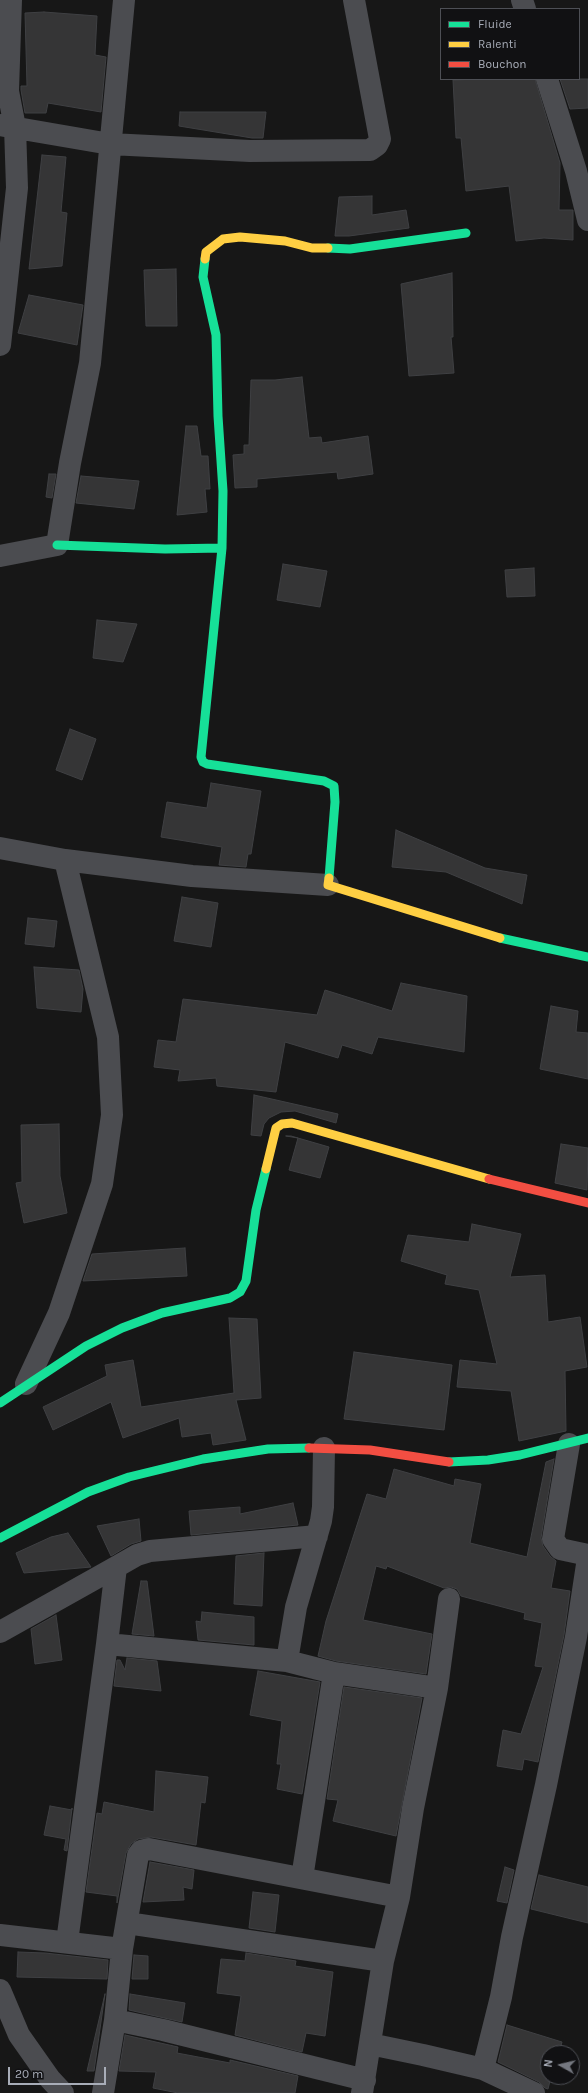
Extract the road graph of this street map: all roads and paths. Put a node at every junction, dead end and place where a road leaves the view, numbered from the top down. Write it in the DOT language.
graph roads {
  1 [pos="11,0"];
  2 [pos="124,0"];
  3 [pos="354,0"];
  4 [pos="547,80"];
  5 [pos="7,126"];
  6 [pos="110,144"];
  7 [pos="588,220"];
  8 [pos="466,233"];
  9 [pos="0,344"];
  10 [pos="57,545"];
  11 [pos="222,548"];
  12 [pos="0,556"];
  13 [pos="0,848"];
  14 [pos="65,860"];
  15 [pos="328,885"];
  16 [pos="588,957"];
  17 [pos="588,1203"];
  18 [pos="26,1384"];
  19 [pos="0,1403"];
  20 [pos="579,1441"];
  21 [pos="324,1448"];
  22 [pos="317,1536"];
  23 [pos="0,1538"];
  24 [pos="588,1555"];
  25 [pos="588,1558"];
  26 [pos="116,1568"];
  27 [pos="449,1599"];
  28 [pos="0,1632"];
  29 [pos="107,1644"];
  30 [pos="287,1661"];
  31 [pos="334,1673"];
  32 [pos="437,1688"];
  33 [pos="302,1878"];
  34 [pos="399,1897"];
  35 [pos="127,1923"];
  36 [pos="0,1935"];
  37 [pos="67,1942"];
  38 [pos="122,1949"];
  39 [pos="383,1961"];
  40 [pos="0,1990"];
  41 [pos="115,2020"];
  42 [pos="370,2044"];
  43 [pos="483,2070"];
  44 [pos="363,2087"];
  45 [pos="63,2093"];
  46 [pos="103,2093"];
  47 [pos="534,2093"];
  1 -- 5 [label="street"];
  2 -- 6 [label="street"];
  3 -- 6 [label="street"];
  4 -- 7 [label="street"];
  5 -- 6 [label="street"];
  5 -- 9 [label="street"];
  6 -- 10 [label="street"];
  8 -- 11 [label="street"];
  10 -- 11 [label="street"];
  10 -- 12 [label="street"];
  11 -- 15 [label="street"];
  13 -- 14 [label="street"];
  14 -- 15 [label="street"];
  14 -- 18 [label="street"];
  15 -- 16 [label="street"];
  17 -- 18 [label="street"];
  18 -- 19 [label="street"];
  20 -- 21 [label="street"];
  20 -- 24 [label="street"];
  21 -- 22 [label="street"];
  21 -- 23 [label="street"];
  22 -- 26 [label="street"];
  22 -- 30 [label="street"];
  25 -- 43 [label="street"];
  26 -- 28 [label="street"];
  26 -- 29 [label="street"];
  27 -- 32 [label="street"];
  29 -- 30 [label="street"];
  29 -- 37 [label="street"];
  30 -- 31 [label="street"];
  31 -- 32 [label="street"];
  31 -- 33 [label="street"];
  32 -- 34 [label="street"];
  33 -- 34 [label="street"];
  33 -- 35 [label="street"];
  34 -- 39 [label="street"];
  35 -- 38 [label="street"];
  35 -- 39 [label="street"];
  36 -- 37 [label="street"];
  37 -- 38 [label="street"];
  38 -- 41 [label="street"];
  39 -- 42 [label="street"];
  40 -- 45 [label="street"];
  41 -- 44 [label="street"];
  41 -- 46 [label="street"];
  42 -- 43 [label="street"];
  42 -- 44 [label="street"];
  43 -- 47 [label="street"];
}
